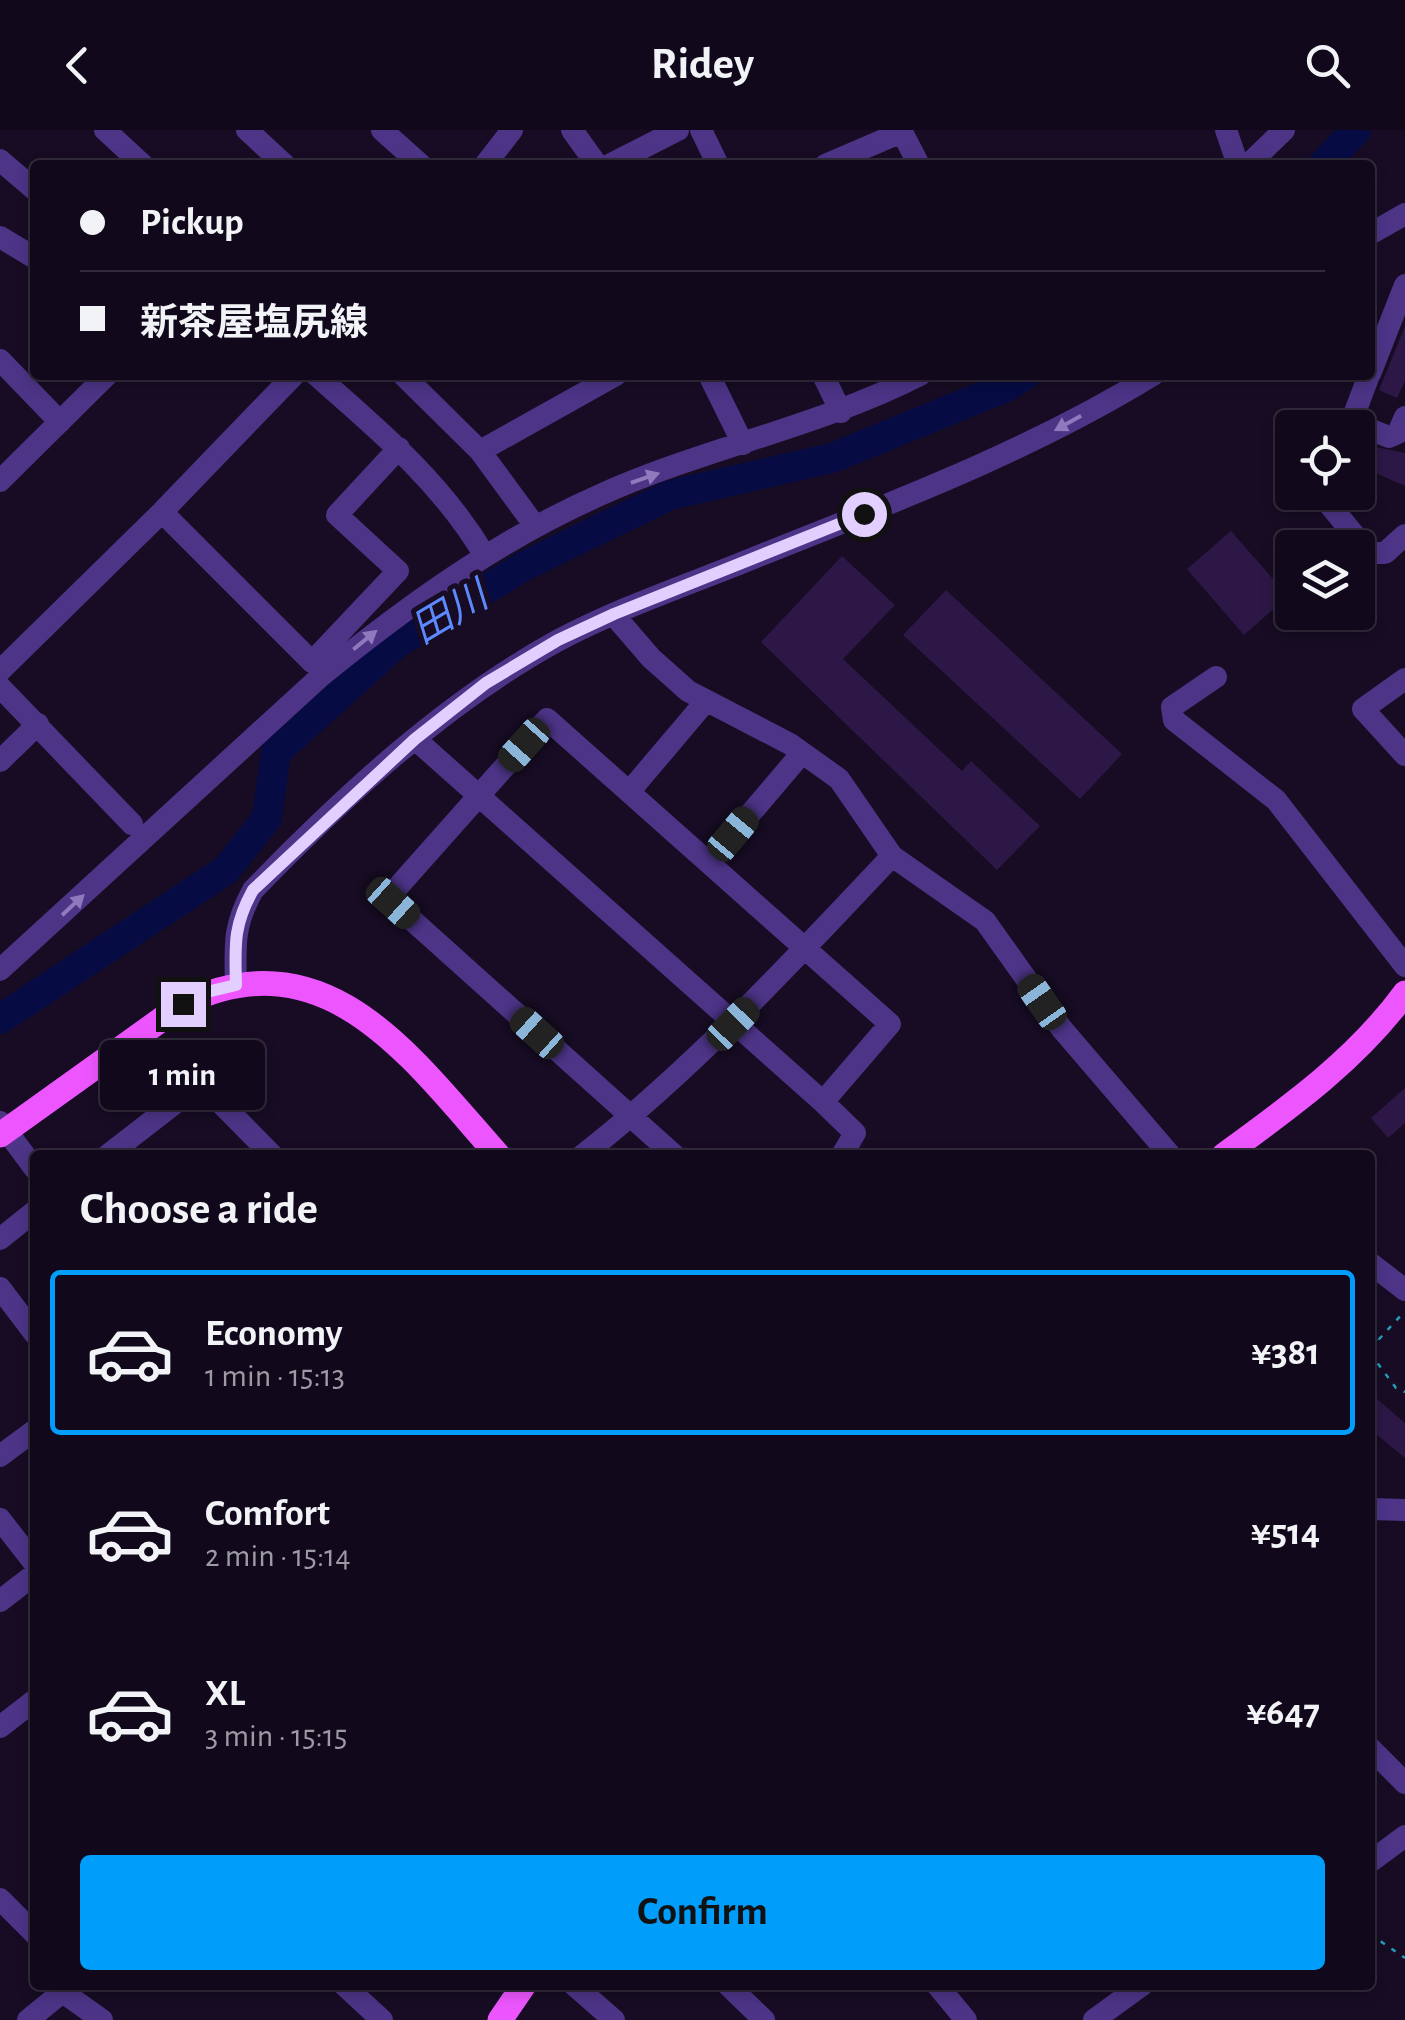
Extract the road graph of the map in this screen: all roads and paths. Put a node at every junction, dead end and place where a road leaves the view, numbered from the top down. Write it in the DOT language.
graph roads {
  1 [pos="105,130"];
  2 [pos="382,130"];
  3 [pos="512,130"];
  4 [pos="572,130"];
  5 [pos="678,130"];
  6 [pos="701,130"];
  7 [pos="1226,130"];
  8 [pos="1284,130"];
  9 [pos="905,131"];
  10 [pos="259,134"];
  11 [pos="0,160"];
  12 [pos="138,160"];
  13 [pos="281,160"];
  14 [pos="416,160"];
  15 [pos="489,160"];
  16 [pos="593,160"];
  17 [pos="619,160"];
  18 [pos="716,160"];
  19 [pos="837,160"];
  20 [pos="916,160"];
  21 [pos="1236,160"];
  22 [pos="1253,160"];
  23 [pos="30,186"];
  24 [pos="1405,214"];
  25 [pos="1375,231"];
  26 [pos="0,237"];
  27 [pos="30,255"];
  28 [pos="1405,286"];
  29 [pos="0,360"];
  30 [pos="1375,361"];
  31 [pos="102,380"];
  32 [pos="289,380"];
  33 [pos="322,380"];
  34 [pos="416,380"];
  35 [pos="607,380"];
  36 [pos="711,380"];
  37 [pos="825,380"];
  38 [pos="909,380"];
  39 [pos="1144,380"];
  40 [pos="1368,380"];
  41 [pos="1356,410"];
  42 [pos="840,412"];
  43 [pos="1405,417"];
  44 [pos="60,422"];
  45 [pos="1375,432"];
  46 [pos="743,444"];
  47 [pos="400,448"];
  48 [pos="480,451"];
  49 [pos="0,481"];
  50 [pos="1334,510"];
  51 [pos="162,512"];
  52 [pos="535,526"];
  53 [pos="1405,536"];
  54 [pos="485,556"];
  55 [pos="614,614"];
  56 [pos="0,671"];
  57 [pos="1216,677"];
  58 [pos="1405,680"];
  59 [pos="0,687"];
  60 [pos="706,702"];
  61 [pos="38,724"];
  62 [pos="415,739"];
  63 [pos="802,752"];
  64 [pos="1405,755"];
  65 [pos="0,762"];
  66 [pos="629,792"];
  67 [pos="477,797"];
  68 [pos="132,824"];
  69 [pos="733,834"];
  70 [pos="892,856"];
  71 [pos="804,948"];
  72 [pos="1405,966"];
  73 [pos="0,970"];
  74 [pos="236,985"];
  75 [pos="1405,993"];
  76 [pos="733,1024"];
  77 [pos="824,1102"];
  78 [pos="632,1116"];
  79 [pos="2,1129"];
  80 [pos="139,1146"];
  81 [pos="267,1150"];
  82 [pos="494,1150"];
  83 [pos="589,1150"];
  84 [pos="669,1150"];
  85 [pos="845,1150"];
  86 [pos="1166,1150"];
  87 [pos="1233,1150"];
  88 [pos="30,1162"];
  89 [pos="30,1215"];
  90 [pos="0,1239"];
  91 [pos="0,1288"];
  92 [pos="1405,1311"];
  93 [pos="30,1327"];
  94 [pos="1375,1335"];
  95 [pos="1379,1340"];
  96 [pos="1375,1345"];
  97 [pos="1375,1358"];
  98 [pos="1405,1392"];
  99 [pos="30,1433"];
  100 [pos="1,1452"];
  101 [pos="1375,1509"];
  102 [pos="1405,1510"];
  103 [pos="0,1519"];
  104 [pos="30,1558"];
  105 [pos="30,1578"];
  106 [pos="0,1602"];
  107 [pos="30,1704"];
  108 [pos="0,1727"];
  109 [pos="1375,1753"];
  110 [pos="1405,1783"];
  111 [pos="1405,1836"];
  112 [pos="1375,1858"];
  113 [pos="0,1900"];
  114 [pos="30,1929"];
  115 [pos="1375,1937"];
  116 [pos="1405,1958"];
  117 [pos="67,1990"];
  118 [pos="69,1990"];
  119 [pos="349,1990"];
  120 [pos="521,1990"];
  121 [pos="580,1990"];
  122 [pos="733,1990"];
  123 [pos="940,1990"];
  124 [pos="1135,1990"];
  125 [pos="1136,1990"];
  126 [pos="28,2020"];
  127 [pos="102,2020"];
  128 [pos="382,2020"];
  129 [pos="500,2020"];
  130 [pos="614,2020"];
  131 [pos="764,2020"];
  132 [pos="965,2020"];
  133 [pos="1094,2020"];
  134 [pos="1129,2020"];
  1 -- 12 [label="street"];
  2 -- 14 [label="street"];
  3 -- 15 [label="street"];
  4 -- 16 [label="street"];
  5 -- 17 [label="street"];
  6 -- 18 [label="street"];
  7 -- 21 [label="street"];
  8 -- 22 [label="street"];
  9 -- 19 [label="street"];
  9 -- 20 [label="street"];
  10 -- 13 [label="street"];
  11 -- 23 [label="street"];
  24 -- 25 [label="street"];
  26 -- 27 [label="street"];
  28 -- 30 [label="street"];
  29 -- 44 [label="street"];
  31 -- 44 [label="street"];
  32 -- 51 [label="street"];
  33 -- 47 [label="street"];
  34 -- 48 [label="street"];
  35 -- 48 [label="street"];
  36 -- 46 [label="street"];
  37 -- 42 [label="street"];
  38 -- 42 [label="street"];
  39 -- 55 [label="street, one-way"];
  40 -- 41 [label="street"];
  42 -- 46 [label="street"];
  43 -- 45 [label="street"];
  44 -- 49 [label="street"];
  52 -- 46 [label="street, one-way"];
  47 -- 51 [label="street"];
  47 -- 54 [label="street"];
  48 -- 52 [label="street"];
  50 -- 53 [label="street"];
  51 -- 56 [label="street"];
  52 -- 54 [label="street"];
  73 -- 54 [label="street, one-way"];
  55 -- 60 [label="street"];
  55 -- 62 [label="street"];
  57 -- 72 [label="street"];
  58 -- 64 [label="street"];
  59 -- 61 [label="street"];
  60 -- 63 [label="street"];
  60 -- 66 [label="street"];
  61 -- 65 [label="street"];
  61 -- 68 [label="street"];
  62 -- 67 [label="street"];
  62 -- 74 [label="street"];
  63 -- 69 [label="street"];
  63 -- 70 [label="street"];
  66 -- 67 [label="street"];
  66 -- 71 [label="street"];
  67 -- 76 [label="street"];
  67 -- 78 [label="street"];
  70 -- 71 [label="street"];
  70 -- 86 [label="street"];
  71 -- 76 [label="street"];
  71 -- 77 [label="street"];
  74 -- 79 [label="main road"];
  74 -- 82 [label="main road"];
  75 -- 87 [label="main road"];
  76 -- 77 [label="street"];
  76 -- 78 [label="street"];
  77 -- 85 [label="street"];
  78 -- 83 [label="street"];
  78 -- 84 [label="street"];
  79 -- 88 [label="street"];
  80 -- 81 [label="street"];
  89 -- 90 [label="street"];
  91 -- 93 [label="street"];
  92 -- 95 [label="path"];
  94 -- 95 [label="path"];
  95 -- 96 [label="path"];
  97 -- 98 [label="path"];
  99 -- 100 [label="street"];
  101 -- 102 [label="street"];
  103 -- 104 [label="street"];
  105 -- 106 [label="street"];
  107 -- 108 [label="street"];
  109 -- 110 [label="street"];
  111 -- 112 [label="street"];
  113 -- 114 [label="street"];
  115 -- 116 [label="path"];
  117 -- 126 [label="street"];
  118 -- 127 [label="street"];
  119 -- 128 [label="street"];
  120 -- 129 [label="main road"];
  121 -- 130 [label="street"];
  122 -- 131 [label="street"];
  123 -- 132 [label="street"];
  124 -- 133 [label="street"];
  125 -- 134 [label="street"];
}
